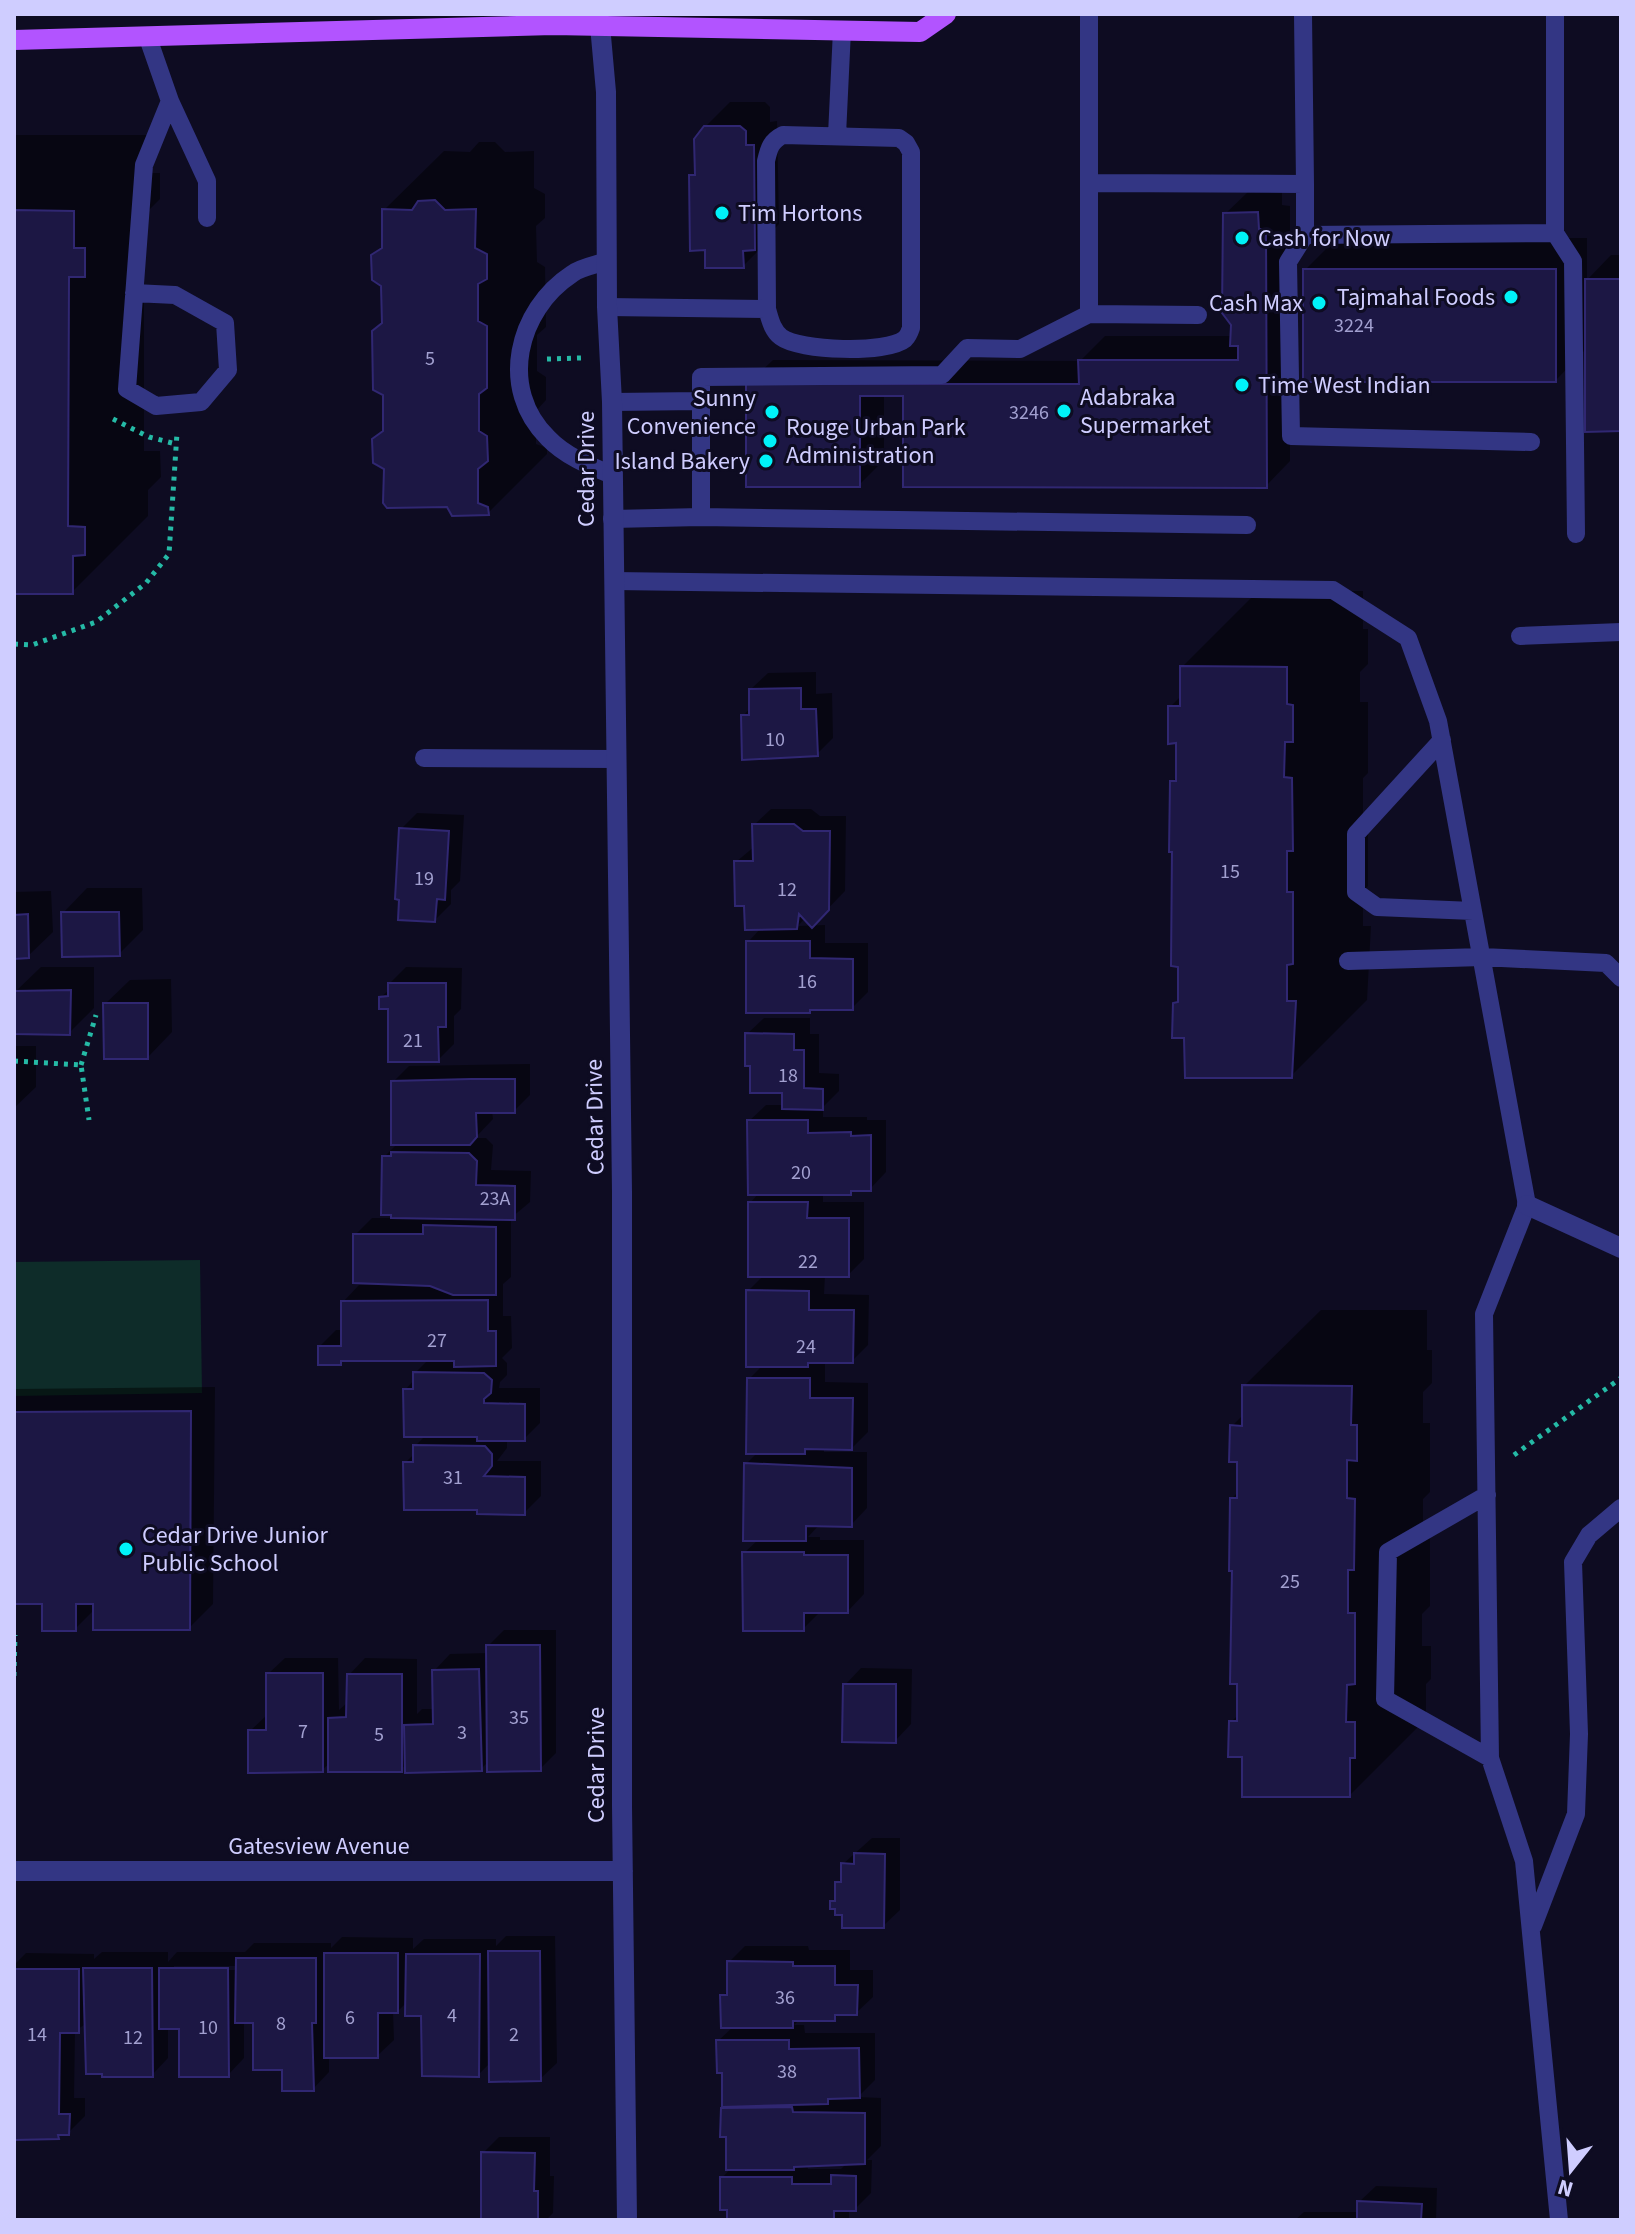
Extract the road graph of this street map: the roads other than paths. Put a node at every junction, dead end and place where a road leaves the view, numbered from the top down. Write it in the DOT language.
graph roads {
  1 [pos="946,14"];
  2 [pos="1089,14"];
  3 [pos="1303,14"];
  4 [pos="1555,14"];
  5 [pos="599,20"];
  6 [pos="842,30"];
  7 [pos="148,38"];
  8 [pos="14,40"];
  9 [pos="170,101"];
  10 [pos="837,135"];
  11 [pos="1089,183"];
  12 [pos="1305,184"];
  13 [pos="207,218"];
  14 [pos="1555,233"];
  15 [pos="1305,235"];
  16 [pos="607,261"];
  17 [pos="134,293"];
  18 [pos="607,307"];
  19 [pos="767,309"];
  20 [pos="1089,314"];
  21 [pos="1198,315"];
  22 [pos="701,401"];
  23 [pos="612,402"];
  24 [pos="1531,442"];
  25 [pos="612,475"];
  26 [pos="701,517"];
  27 [pos="612,519"];
  28 [pos="1247,525"];
  29 [pos="1576,534"];
  30 [pos="614,581"];
  31 [pos="1621,632"];
  32 [pos="1520,636"];
  33 [pos="1442,740"];
  34 [pos="424,758"];
  35 [pos="616,759"];
  36 [pos="1473,911"];
  37 [pos="1482,957"];
  38 [pos="1348,961"];
  39 [pos="1614,961"];
  40 [pos="1621,978"];
  41 [pos="1527,1205"];
  42 [pos="1621,1248"];
  43 [pos="1487,1495"];
  44 [pos="1621,1508"];
  45 [pos="1490,1758"];
  46 [pos="14,1871"];
  47 [pos="623,1871"];
  48 [pos="1532,1930"];
  49 [pos="627,2220"];
  50 [pos="1559,2220"];
  1 -- 6 [label="main road"];
  2 -- 11 [label="lane"];
  3 -- 12 [label="lane"];
  4 -- 14 [label="lane"];
  5 -- 6 [label="main road"];
  5 -- 7 [label="main road"];
  5 -- 16 [label="street, Cedar Drive"];
  6 -- 10 [label="lane"];
  7 -- 8 [label="main road"];
  7 -- 9 [label="lane"];
  9 -- 13 [label="lane"];
  9 -- 17 [label="lane"];
  10 -- 19 [label="lane"];
  10 -- 19 [label="lane"];
  11 -- 12 [label="lane"];
  11 -- 20 [label="lane"];
  12 -- 15 [label="lane"];
  14 -- 15 [label="lane"];
  14 -- 29 [label="lane"];
  15 -- 24 [label="lane"];
  16 -- 18 [label="street, Cedar Drive"];
  16 -- 25 [label="lane"];
  17 -- 17 [label="lane"];
  18 -- 19 [label="lane"];
  18 -- 23 [label="street, Cedar Drive"];
  20 -- 21 [label="lane"];
  20 -- 22 [label="lane"];
  22 -- 23 [label="lane"];
  22 -- 26 [label="lane"];
  23 -- 25 [label="street, Cedar Drive"];
  25 -- 27 [label="street, Cedar Drive"];
  26 -- 27 [label="lane"];
  26 -- 28 [label="lane"];
  27 -- 30 [label="street, Cedar Drive"];
  30 -- 33 [label="lane"];
  30 -- 35 [label="street, Cedar Drive"];
  31 -- 32 [label="lane"];
  33 -- 36 [label="lane"];
  33 -- 36 [label="lane"];
  34 -- 35 [label="lane"];
  35 -- 47 [label="street, Cedar Drive"];
  36 -- 37 [label="lane"];
  37 -- 38 [label="lane"];
  37 -- 39 [label="lane"];
  37 -- 41 [label="lane"];
  39 -- 40 [label="lane"];
  41 -- 42 [label="street"];
  41 -- 43 [label="lane"];
  43 -- 45 [label="lane"];
  43 -- 45 [label="lane"];
  44 -- 48 [label="lane"];
  45 -- 48 [label="lane"];
  46 -- 47 [label="street, Gatesview Avenue"];
  47 -- 49 [label="street, Cedar Drive"];
  48 -- 50 [label="lane"];
}
